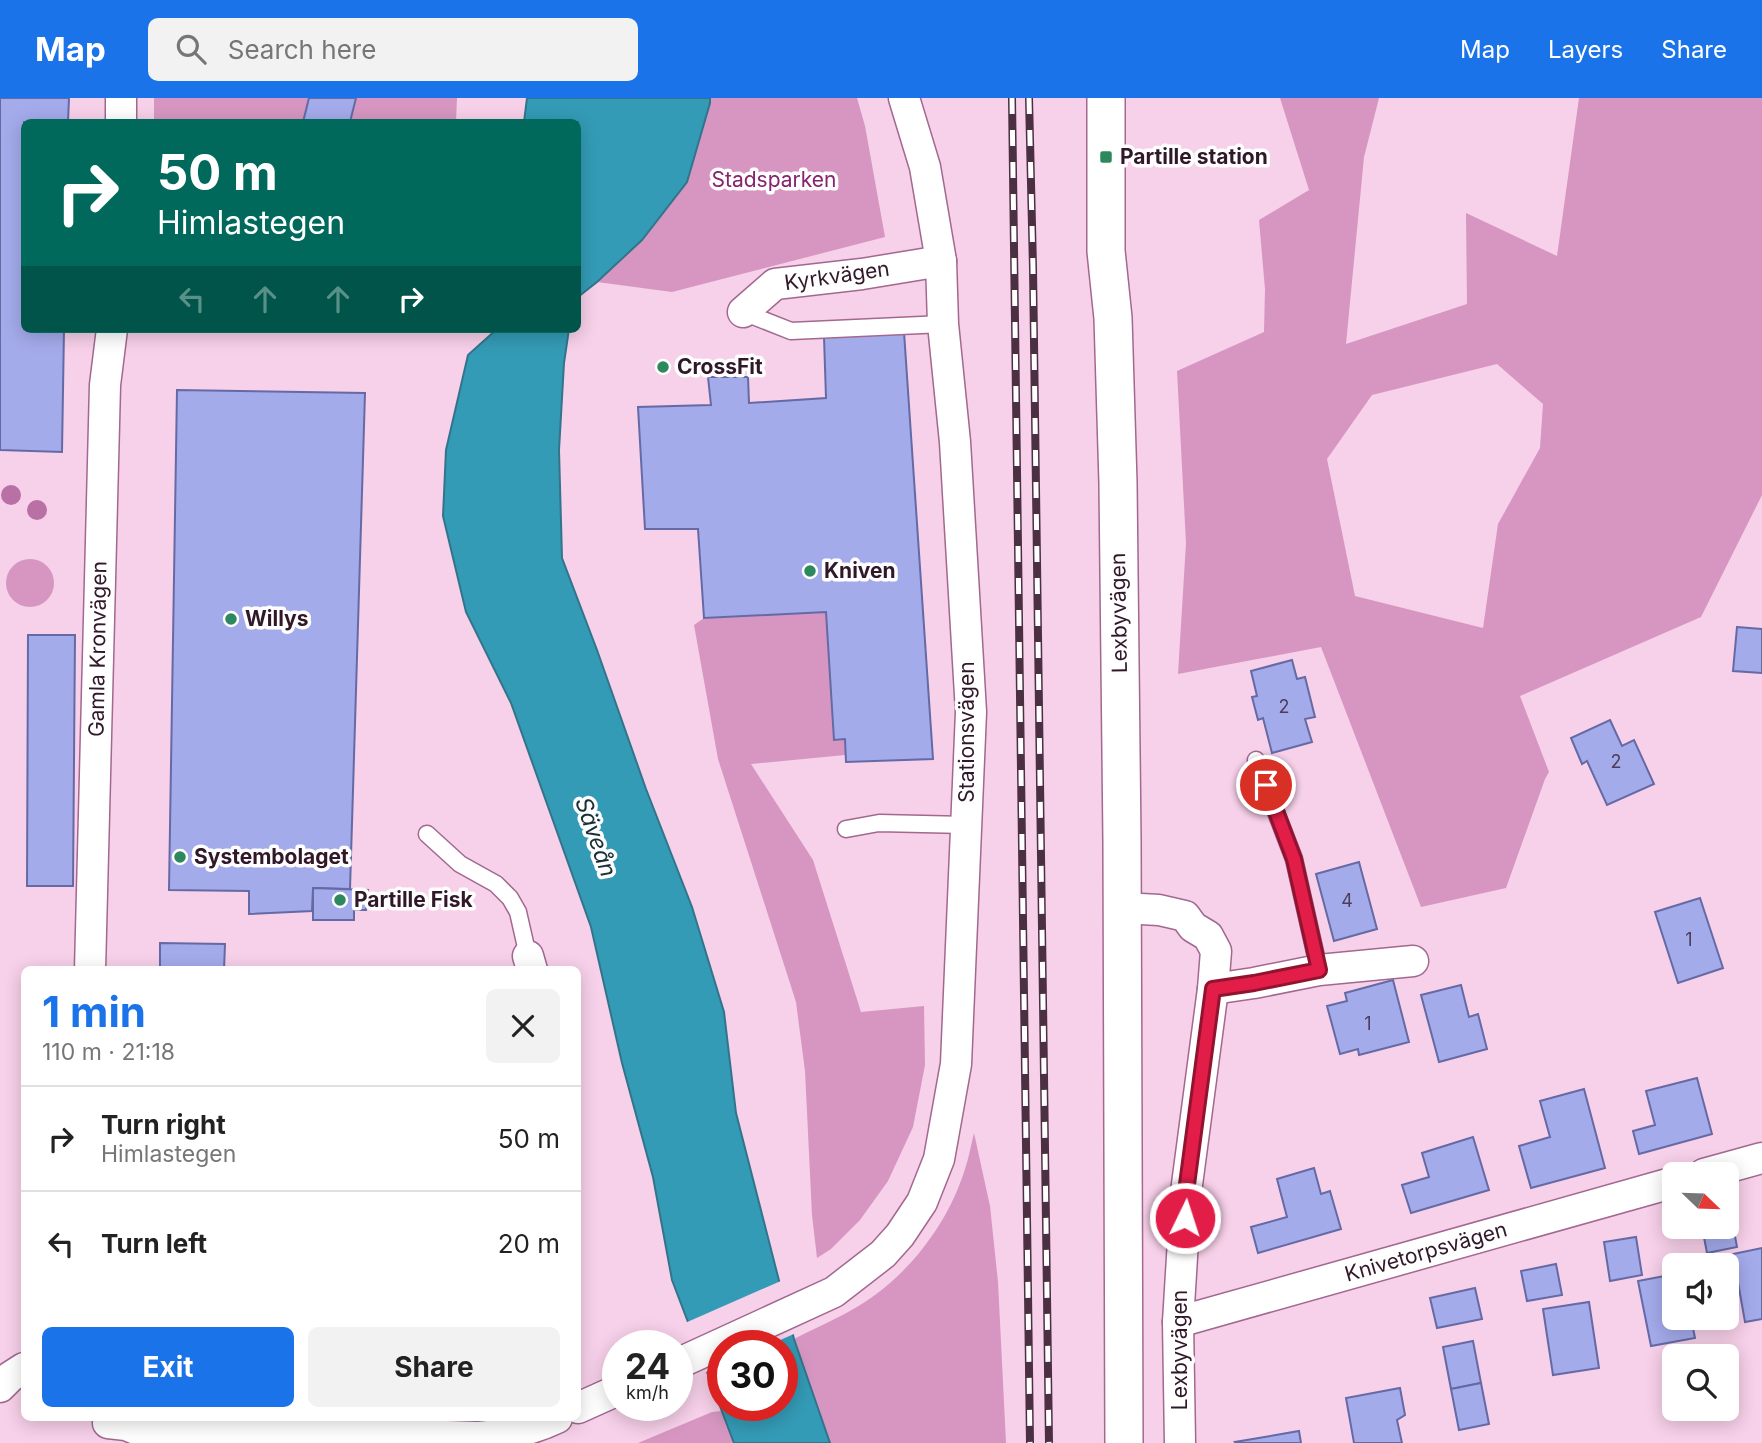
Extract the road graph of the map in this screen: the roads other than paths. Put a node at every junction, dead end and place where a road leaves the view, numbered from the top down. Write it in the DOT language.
graph roads {
  1 [pos="121,98"];
  2 [pos="904,98"];
  3 [pos="1105,98"];
  4 [pos="1124,98"];
  5 [pos="121,119"];
  6 [pos="941,261"];
  7 [pos="743,312"];
  8 [pos="1113,318"];
  9 [pos="943,324"];
  10 [pos="112,333"];
  11 [pos="1256,760"];
  12 [pos="966,825"];
  13 [pos="846,829"];
  14 [pos="427,834"];
  15 [pos="1122,908"];
  16 [pos="1413,961"];
  17 [pos="530,962"];
  18 [pos="90,966"];
  19 [pos="1319,970"];
  20 [pos="1213,989"];
  21 [pos="1762,1158"];
  22 [pos="1740,1164"];
  23 [pos="1662,1186"];
  24 [pos="1178,1322"];
  25 [pos="693,1357"];
  26 [pos="21,1370"];
  27 [pos="0,1387"];
  28 [pos="602,1395"];
  29 [pos="581,1401"];
  30 [pos="548,1421"];
  31 [pos="266,1424"];
  32 [pos="107,1428"];
  33 [pos="1124,1443"];
  34 [pos="1180,1443"];
  1 -- 5 [label="street"];
  2 -- 6 [label="street, Stationsvägen"];
  3 -- 8 [label="street, Lexbyvägen"];
  4 -- 8 [label="street, Lexbyvägen"];
  6 -- 7 [label="street, Kyrkvägen"];
  6 -- 9 [label="street, Stationsvägen"];
  7 -- 9 [label="lane"];
  8 -- 15 [label="street, Lexbyvägen"];
  9 -- 12 [label="street, Stationsvägen"];
  10 -- 18 [label="street, Gamla Kronvägen"];
  11 -- 19 [label="lane"];
  12 -- 13 [label="lane"];
  12 -- 25 [label="street, Stationsvägen"];
  14 -- 17 [label="lane"];
  15 -- 20 [label="street, Lexbyvägen"];
  15 -- 33 [label="street, Lexbyvägen"];
  16 -- 19 [label="street"];
  19 -- 20 [label="street"];
  20 -- 24 [label="street, Lexbyvägen"];
  21 -- 22 [label="street"];
  23 -- 24 [label="street, Knivetorpsvägen"];
  24 -- 34 [label="street, Lexbyvägen"];
  26 -- 27 [label="street"];
  28 -- 29 [label="street"];
  30 -- 31 [label="street"];
  31 -- 32 [label="street"];
}
